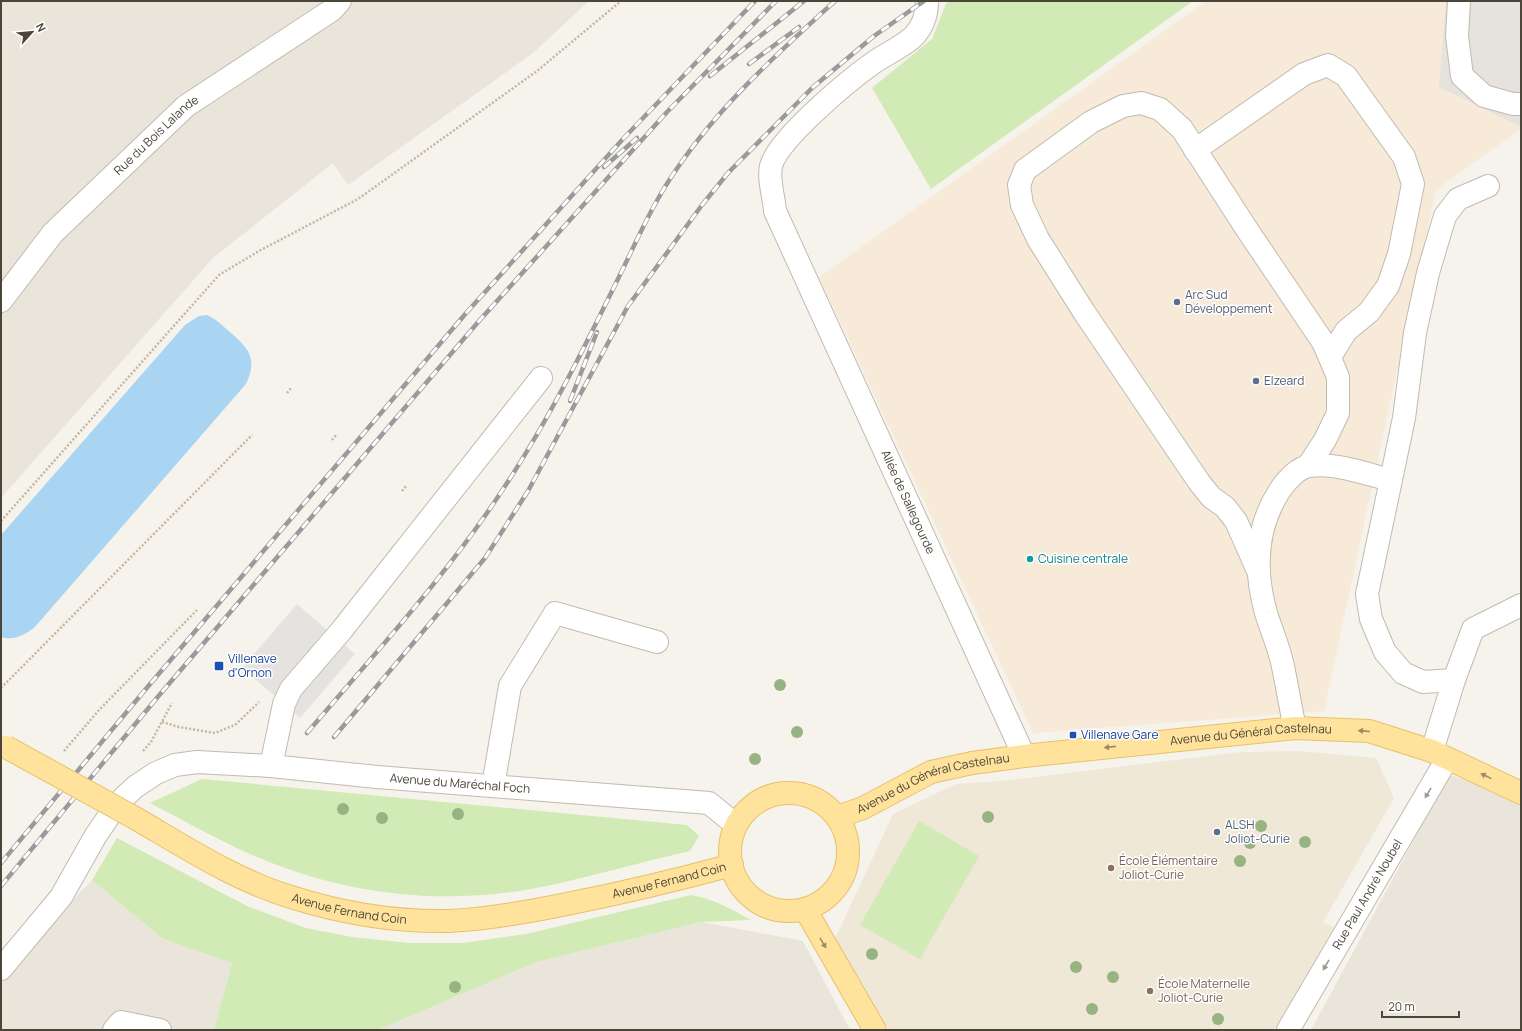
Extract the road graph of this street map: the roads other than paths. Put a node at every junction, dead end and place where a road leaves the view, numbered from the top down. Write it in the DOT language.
graph roads {
  1 [pos="340,1"];
  2 [pos="927,1"];
  3 [pos="1459,1"];
  4 [pos="1521,104"];
  5 [pos="1195,150"];
  6 [pos="1488,186"];
  7 [pos="1,301"];
  8 [pos="1330,357"];
  9 [pos="541,378"];
  10 [pos="1308,466"];
  11 [pos="1390,480"];
  12 [pos="1258,571"];
  13 [pos="1521,605"];
  14 [pos="657,642"];
  15 [pos="1454,680"];
  16 [pos="1295,728"];
  17 [pos="4,745"];
  18 [pos="1439,755"];
  19 [pos="1024,756"];
  20 [pos="271,766"];
  21 [pos="493,786"];
  22 [pos="1521,793"];
  23 [pos="837,817"];
  24 [pos="736,826"];
  25 [pos="732,865"];
  26 [pos="804,909"];
  27 [pos="1,969"];
  28 [pos="114,1030"];
  29 [pos="160,1030"];
  30 [pos="874,1030"];
  31 [pos="1288,1030"];
  1 -- 7 [label="street, Rue du Bois Lalande"];
  2 -- 19 [label="street, Allée de Sallegourde"];
  3 -- 4 [label="street"];
  5 -- 8 [label="street"];
  5 -- 8 [label="street"];
  5 -- 12 [label="street"];
  6 -- 11 [label="street"];
  8 -- 10 [label="street"];
  9 -- 20 [label="street"];
  10 -- 11 [label="street"];
  10 -- 12 [label="street"];
  11 -- 15 [label="street"];
  12 -- 16 [label="street"];
  13 -- 15 [label="street, Rue Paul André Noubel"];
  14 -- 21 [label="street"];
  15 -- 18 [label="street, Rue Paul André Noubel"];
  18 -- 16 [label="main road, Avenue du Général Castelnau, one-way"];
  16 -- 19 [label="main road, Avenue du Général Castelnau, one-way"];
  17 -- 25 [label="main road, Avenue Fernand Coin, bridge"];
  22 -- 18 [label="main road, Avenue du Général Castelnau, one-way"];
  18 -- 31 [label="street, Rue Paul André Noubel, one-way"];
  19 -- 23 [label="main road, Avenue du Général Castelnau"];
  20 -- 21 [label="street, Avenue du Maréchal Foch"];
  20 -- 27 [label="street, Avenue du Maréchal Foch"];
  21 -- 24 [label="street, Avenue du Maréchal Foch"];
  23 -- 24 [label="main road"];
  23 -- 26 [label="main road"];
  24 -- 25 [label="main road"];
  25 -- 26 [label="main road"];
  26 -- 30 [label="main road, one-way"];
  28 -- 29 [label="street"];
}
